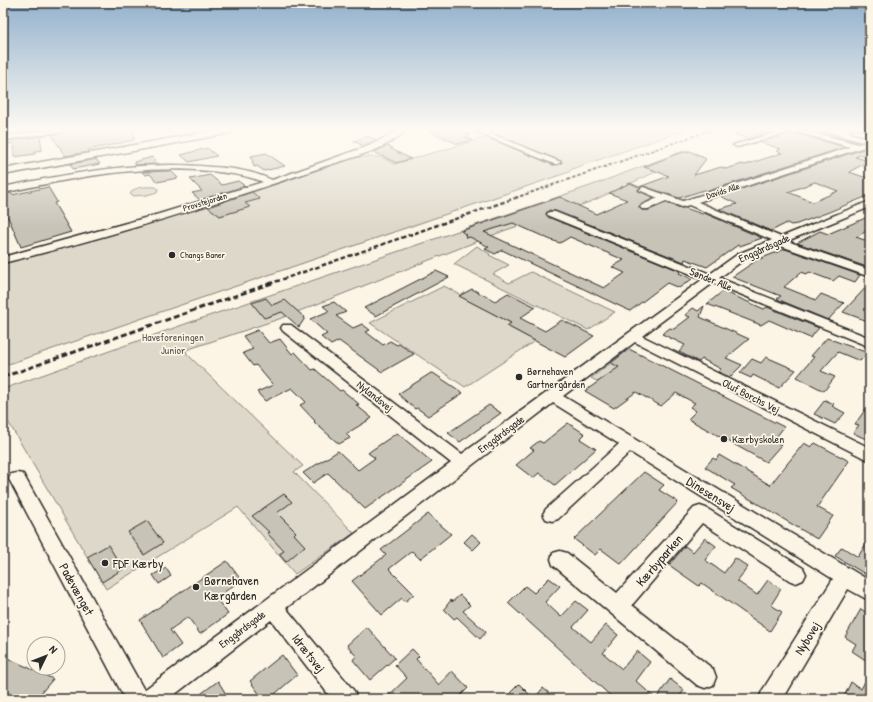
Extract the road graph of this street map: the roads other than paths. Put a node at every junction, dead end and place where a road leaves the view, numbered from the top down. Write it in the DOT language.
graph roads {
  1 [pos="53,163"];
  2 [pos="328,163"];
  3 [pos="811,163"];
  4 [pos="3,172"];
  5 [pos="270,182"];
  6 [pos="3,190"];
  7 [pos="643,190"];
  8 [pos="666,198"];
  9 [pos="690,202"];
  10 [pos="870,204"];
  11 [pos="645,207"];
  12 [pos="552,214"];
  13 [pos="778,240"];
  14 [pos="3,252"];
  15 [pos="3,260"];
  16 [pos="870,274"];
  17 [pos="711,279"];
  18 [pos="287,328"];
  19 [pos="633,336"];
  20 [pos="870,343"];
  21 [pos="552,396"];
  22 [pos="629,444"];
  23 [pos="870,455"];
  24 [pos="462,463"];
  25 [pos="17,479"];
  26 [pos="714,496"];
  27 [pos="700,513"];
  28 [pos="552,514"];
  29 [pos="560,559"];
  30 [pos="796,574"];
  31 [pos="845,577"];
  32 [pos="870,592"];
  33 [pos="618,606"];
  34 [pos="272,607"];
  35 [pos="705,677"];
  36 [pos="137,699"];
  37 [pos="151,699"];
  38 [pos="346,699"];
  39 [pos="770,699"];
  1 -- 4 [label="main road"];
  2 -- 5 [label="street, Provstejorden"];
  3 -- 9 [label="street, Davids Alle"];
  5 -- 6 [label="street"];
  5 -- 15 [label="street, Provstejorden"];
  7 -- 8 [label="street, Davids Alle"];
  8 -- 9 [label="street, Davids Alle"];
  8 -- 11 [label="street"];
  9 -- 13 [label="street, Davids Alle"];
  10 -- 13 [label="street, Enggårdsgade"];
  12 -- 17 [label="street, Sønder Alle"];
  13 -- 16 [label="street, Davids Alle"];
  13 -- 17 [label="street, Enggårdsgade"];
  14 -- 15 [label="street"];
  17 -- 19 [label="street, Enggårdsgade"];
  17 -- 20 [label="street, Sønder Alle"];
  18 -- 24 [label="street, Nylandsvej"];
  19 -- 21 [label="street, Enggårdsgade"];
  19 -- 23 [label="street, Oluf Borchs Vej"];
  21 -- 22 [label="street, Dinesensvej"];
  21 -- 24 [label="street, Enggårdsgade"];
  22 -- 26 [label="street, Dinesensvej"];
  22 -- 28 [label="street"];
  24 -- 34 [label="street, Enggårdsgade"];
  25 -- 36 [label="street, Padevænget"];
  26 -- 27 [label="street, Kærbyparken"];
  26 -- 31 [label="street, Dinesensvej"];
  27 -- 30 [label="street"];
  27 -- 33 [label="street, Kærbyparken"];
  29 -- 33 [label="street"];
  31 -- 32 [label="street, Dinesensvej"];
  31 -- 39 [label="street, Nybovej"];
  33 -- 35 [label="street"];
  34 -- 37 [label="street, Enggårdsgade"];
  34 -- 38 [label="street, Idrætsvej"];
}
